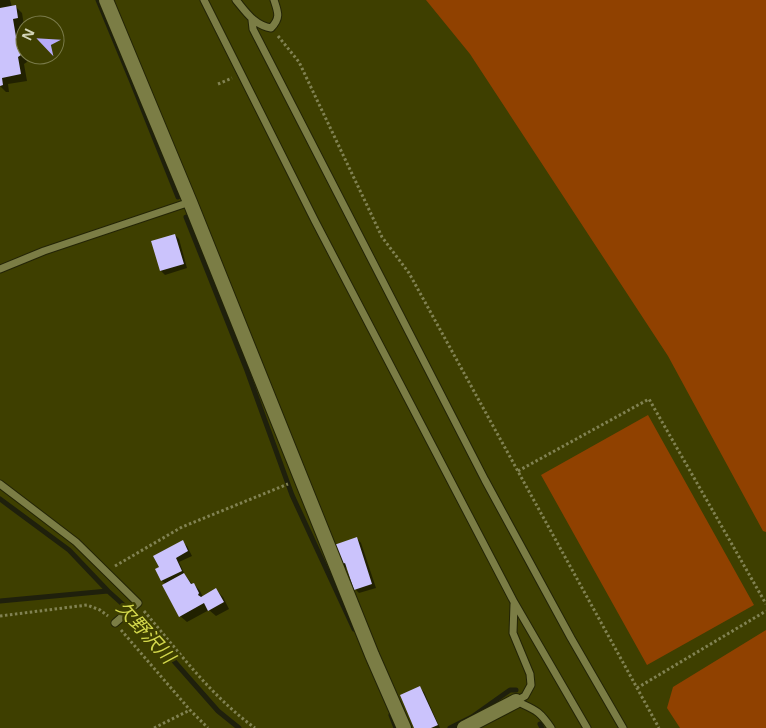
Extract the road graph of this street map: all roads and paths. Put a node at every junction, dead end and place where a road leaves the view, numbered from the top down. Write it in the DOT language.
graph roads {
  1 [pos="106,0"];
  2 [pos="204,0"];
  3 [pos="236,0"];
  4 [pos="274,0"];
  5 [pos="252,20"];
  6 [pos="271,28"];
  7 [pos="190,202"];
  8 [pos="0,269"];
  9 [pos="518,471"];
  10 [pos="301,478"];
  11 [pos="0,484"];
  12 [pos="106,572"];
  13 [pos="514,602"];
  14 [pos="138,603"];
  15 [pos="766,604"];
  16 [pos="766,611"];
  17 [pos="0,616"];
  18 [pos="115,623"];
  19 [pos="637,688"];
  20 [pos="516,701"];
  21 [pos="190,710"];
  22 [pos="154,728"];
  23 [pos="208,728"];
  24 [pos="255,728"];
  25 [pos="404,728"];
  26 [pos="464,728"];
  27 [pos="551,728"];
  28 [pos="587,728"];
  29 [pos="623,728"];
  30 [pos="659,728"];
  1 -- 7 [label="street"];
  2 -- 13 [label="lane"];
  3 -- 5 [label="lane"];
  4 -- 6 [label="lane"];
  5 -- 6 [label="lane"];
  5 -- 29 [label="lane"];
  6 -- 9 [label="path"];
  7 -- 8 [label="lane"];
  7 -- 10 [label="street"];
  9 -- 15 [label="path"];
  9 -- 19 [label="path"];
  10 -- 12 [label="path"];
  10 -- 25 [label="street"];
  11 -- 12 [label="lane"];
  12 -- 14 [label="lane"];
  13 -- 20 [label="lane"];
  13 -- 28 [label="lane"];
  14 -- 18 [label="lane"];
  14 -- 24 [label="path"];
  16 -- 19 [label="path"];
  17 -- 18 [label="path"];
  18 -- 21 [label="path"];
  19 -- 30 [label="path"];
  20 -- 26 [label="street"];
  20 -- 27 [label="lane"];
  21 -- 22 [label="path"];
  21 -- 23 [label="path"];
}
